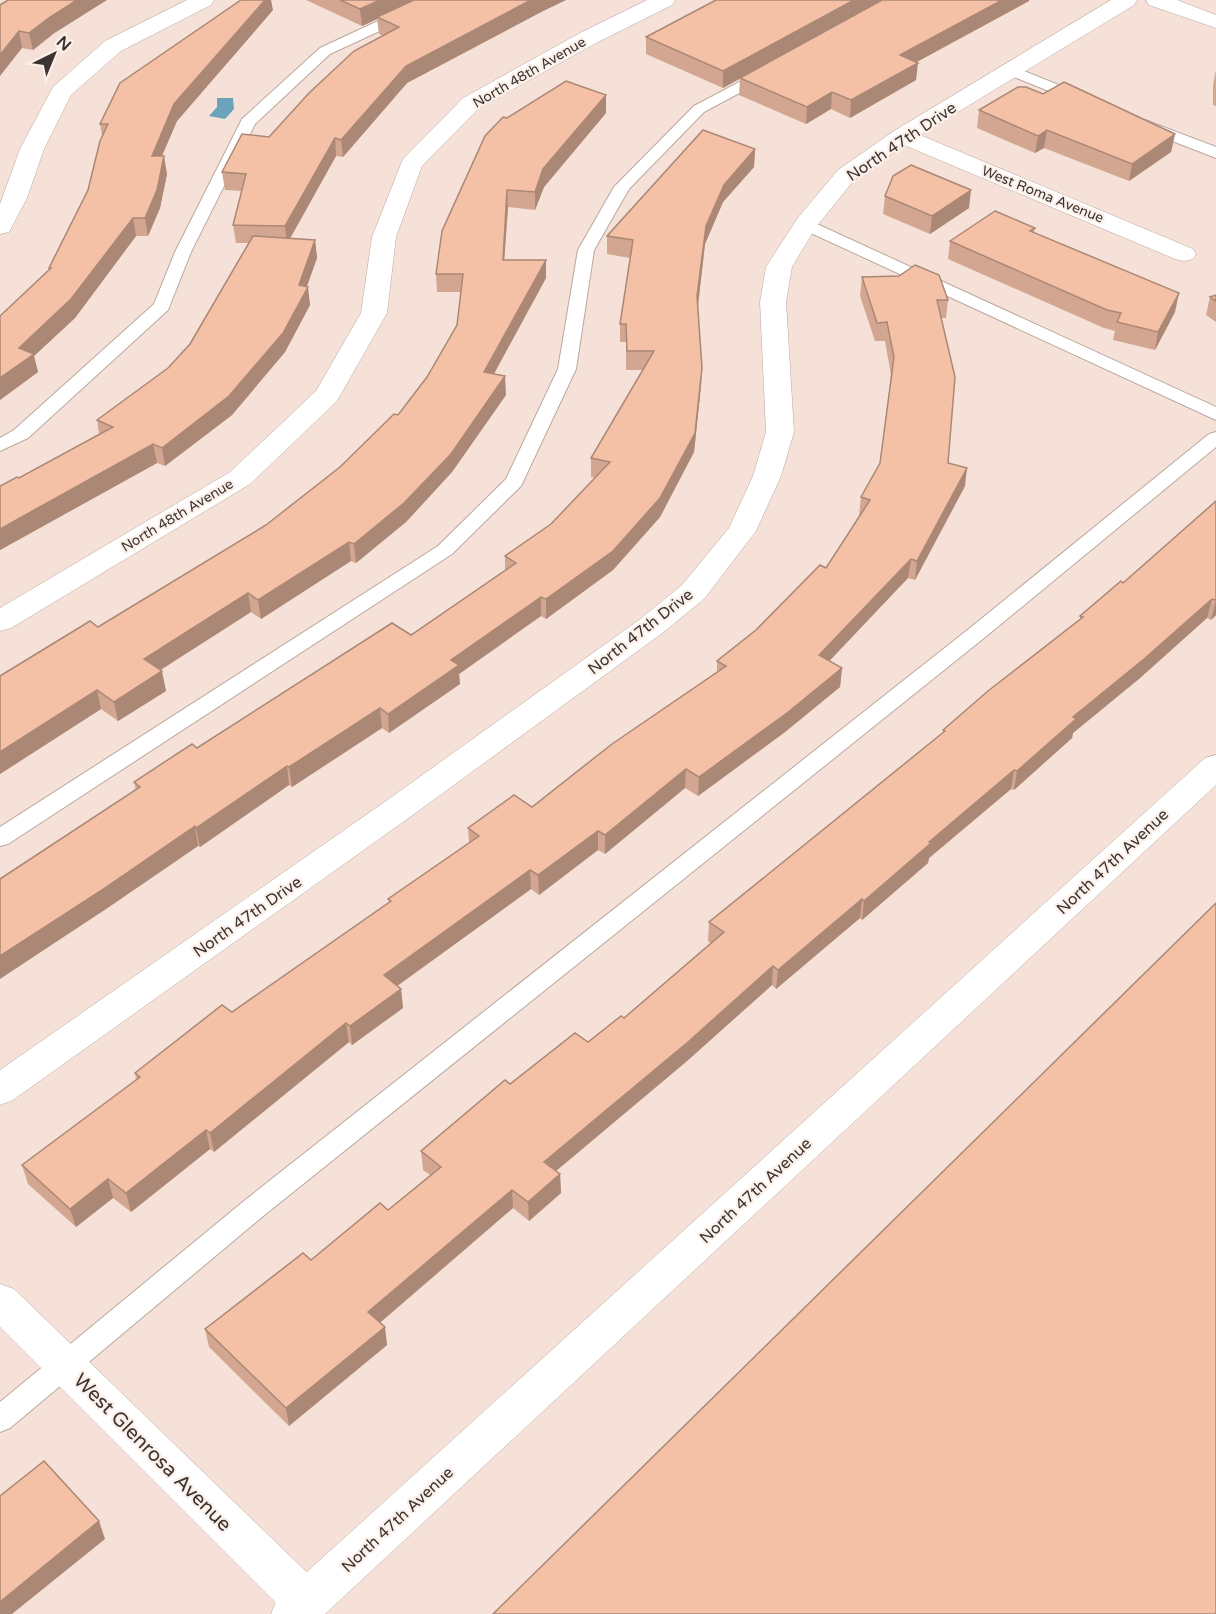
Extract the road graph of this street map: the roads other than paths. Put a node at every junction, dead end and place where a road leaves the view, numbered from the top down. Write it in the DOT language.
graph roads {
  1 [pos="203,0"];
  2 [pos="435,0"];
  3 [pos="664,0"];
  4 [pos="1126,0"];
  5 [pos="1157,0"];
  6 [pos="1216,21"];
  7 [pos="783,63"];
  8 [pos="1009,70"];
  9 [pos="1096,105"];
  10 [pos="1129,118"];
  11 [pos="902,136"];
  12 [pos="1216,153"];
  13 [pos="806,225"];
  14 [pos="0,227"];
  15 [pos="1184,254"];
  16 [pos="1216,414"];
  17 [pos="1216,438"];
  18 [pos="0,445"];
  19 [pos="0,621"];
  20 [pos="1216,766"];
  21 [pos="0,838"];
  22 [pos="0,1090"];
  23 [pos="0,1301"];
  24 [pos="66,1366"];
  25 [pos="0,1419"];
  26 [pos="300,1608"];
  1 -- 14 [label="street"];
  2 -- 18 [label="lane"];
  3 -- 19 [label="street, North 48th Avenue"];
  4 -- 8 [label="street, North 47th Drive"];
  5 -- 6 [label="street"];
  7 -- 21 [label="lane"];
  8 -- 9 [label="lane"];
  8 -- 11 [label="street, North 47th Drive"];
  10 -- 12 [label="lane"];
  11 -- 13 [label="street, North 47th Drive"];
  11 -- 15 [label="street, West Roma Avenue"];
  13 -- 16 [label="lane"];
  13 -- 22 [label="street, North 47th Drive"];
  17 -- 24 [label="lane"];
  20 -- 26 [label="street, North 47th Avenue"];
  23 -- 24 [label="street, West Glenrosa Avenue"];
  24 -- 25 [label="lane"];
  24 -- 26 [label="street, West Glenrosa Avenue"];
}
